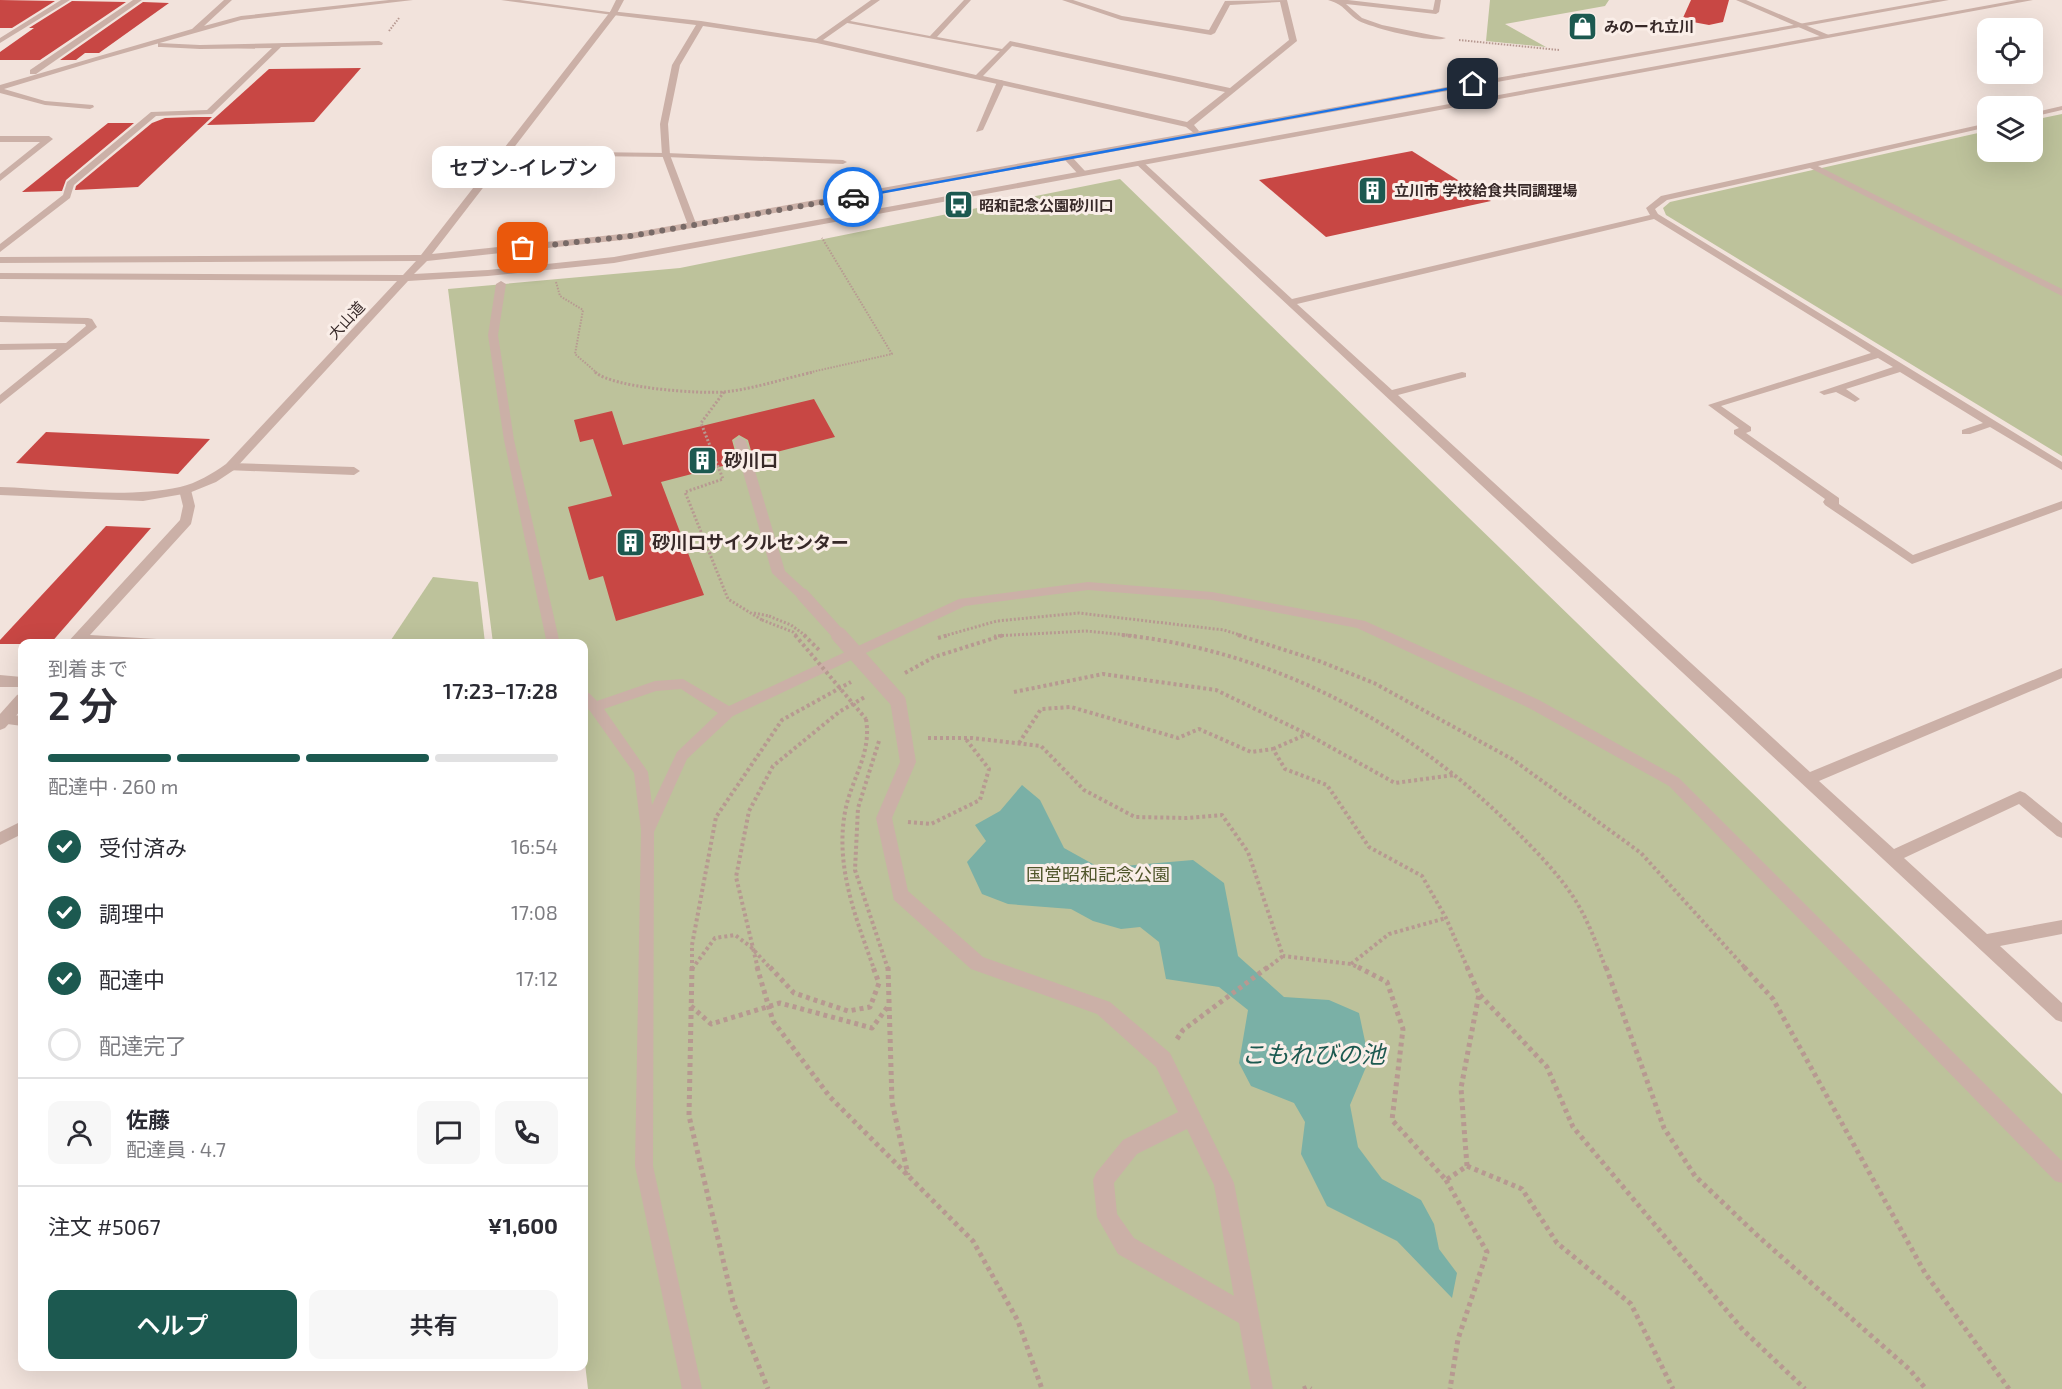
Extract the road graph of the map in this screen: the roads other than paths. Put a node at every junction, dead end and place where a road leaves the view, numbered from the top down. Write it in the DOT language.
graph roads {
  1 [pos="66,0"];
  2 [pos="138,0"];
  3 [pos="228,0"];
  4 [pos="408,0"];
  5 [pos="504,0"];
  6 [pos="620,0"];
  7 [pos="876,0"];
  8 [pos="968,0"];
  9 [pos="1066,0"];
  10 [pos="1283,0"];
  11 [pos="1334,0"];
  12 [pos="1438,0"];
  13 [pos="1740,0"];
  14 [pos="1945,0"];
  15 [pos="2029,0"];
  16 [pos="1754,2"];
  17 [pos="613,13"];
  18 [pos="845,22"];
  19 [pos="700,23"];
  20 [pos="1802,25"];
  21 [pos="194,31"];
  22 [pos="1827,36"];
  23 [pos="932,38"];
  24 [pos="1443,38"];
  25 [pos="0,41"];
  26 [pos="817,41"];
  27 [pos="149,44"];
  28 [pos="379,44"];
  29 [pos="279,45"];
  30 [pos="1002,51"];
  31 [pos="978,77"];
  32 [pos="21,81"];
  33 [pos="1001,82"];
  34 [pos="0,90"];
  35 [pos="1229,90"];
  36 [pos="87,94"];
  37 [pos="67,105"];
  38 [pos="90,107"];
  39 [pos="2062,108"];
  40 [pos="2043,112"];
  41 [pos="1189,125"];
  42 [pos="1977,127"];
  43 [pos="979,130"];
  44 [pos="1200,134"];
  45 [pos="0,139"];
  46 [pos="505,153"];
  47 [pos="666,155"];
  48 [pos="1068,158"];
  49 [pos="843,162"];
  50 [pos="1139,163"];
  51 [pos="1811,165"];
  52 [pos="1082,173"];
  53 [pos="0,178"];
  54 [pos="1655,216"];
  55 [pos="692,226"];
  56 [pos="0,249"];
  57 [pos="424,258"];
  58 [pos="0,260"];
  59 [pos="0,276"];
  60 [pos="405,278"];
  61 [pos="501,284"];
  62 [pos="2062,293"];
  63 [pos="1292,302"];
  64 [pos="0,319"];
  65 [pos="67,346"];
  66 [pos="0,347"];
  67 [pos="1879,354"];
  68 [pos="1902,368"];
  69 [pos="1462,375"];
  70 [pos="1838,388"];
  71 [pos="1824,392"];
  72 [pos="1391,394"];
  73 [pos="1855,399"];
  74 [pos="0,401"];
  75 [pos="1992,423"];
  76 [pos="1966,432"];
  77 [pos="740,441"];
  78 [pos="230,467"];
  79 [pos="2062,467"];
  80 [pos="354,471"];
  81 [pos="0,490"];
  82 [pos="184,490"];
  83 [pos="2062,505"];
  84 [pos="77,639"];
  85 [pos="553,639"];
  86 [pos="2059,677"];
  87 [pos="0,681"];
  88 [pos="18,682"];
  89 [pos="588,700"];
  90 [pos="18,704"];
  91 [pos="596,707"];
  92 [pos="728,711"];
  93 [pos="18,721"];
  94 [pos="2,722"];
  95 [pos="1808,779"];
  96 [pos="18,829"];
  97 [pos="647,832"];
  98 [pos="2062,832"];
  99 [pos="0,839"];
  100 [pos="1892,857"];
  101 [pos="2062,927"];
  102 [pos="1984,942"];
  103 [pos="2062,1014"];
  104 [pos="1191,1116"];
  105 [pos="2062,1174"];
  106 [pos="1248,1317"];
  107 [pos="692,1389"];
  108 [pos="1262,1389"];
  1 -- 25 [label="street"];
  2 -- 32 [label="street"];
  3 -- 21 [label="street"];
  4 -- 21 [label="street"];
  5 -- 17 [label="lane"];
  6 -- 17 [label="street, 大山道"];
  7 -- 18 [label="street"];
  8 -- 23 [label="lane"];
  9 -- 10 [label="street"];
  10 -- 35 [label="street"];
  11 -- 12 [label="lane"];
  11 -- 24 [label="lane"];
  13 -- 16 [label="street"];
  14 -- 20 [label="street"];
  15 -- 22 [label="street"];
  16 -- 20 [label="street"];
  17 -- 19 [label="street"];
  17 -- 46 [label="street, 大山道"];
  18 -- 23 [label="lane"];
  18 -- 26 [label="street"];
  19 -- 26 [label="street"];
  19 -- 47 [label="street"];
  20 -- 22 [label="street"];
  20 -- 44 [label="street"];
  21 -- 27 [label="street"];
  22 -- 50 [label="street"];
  23 -- 30 [label="lane"];
  26 -- 31 [label="street"];
  27 -- 29 [label="street"];
  27 -- 32 [label="street"];
  28 -- 29 [label="street"];
  29 -- 56 [label="street"];
  30 -- 31 [label="street"];
  30 -- 35 [label="street"];
  31 -- 33 [label="street"];
  32 -- 34 [label="street"];
  33 -- 41 [label="street"];
  33 -- 43 [label="lane"];
  34 -- 37 [label="street"];
  35 -- 41 [label="street"];
  36 -- 37 [label="street"];
  37 -- 38 [label="street"];
  39 -- 40 [label="lane"];
  41 -- 44 [label="street"];
  42 -- 51 [label="lane"];
  44 -- 48 [label="street"];
  45 -- 53 [label="street"];
  46 -- 47 [label="lane"];
  46 -- 57 [label="street, 大山道"];
  47 -- 49 [label="lane"];
  47 -- 55 [label="street"];
  48 -- 52 [label="street"];
  48 -- 55 [label="street"];
  50 -- 52 [label="street"];
  50 -- 63 [label="lane"];
  51 -- 54 [label="lane"];
  51 -- 62 [label="lane"];
  52 -- 60 [label="street"];
  54 -- 63 [label="lane"];
  54 -- 67 [label="lane"];
  55 -- 57 [label="street"];
  57 -- 58 [label="street"];
  57 -- 60 [label="street, 大山道"];
  59 -- 60 [label="street"];
  60 -- 78 [label="street, 大山道"];
  61 -- 85 [label="lane"];
  63 -- 72 [label="lane"];
  64 -- 65 [label="street"];
  65 -- 66 [label="street"];
  65 -- 74 [label="street"];
  67 -- 68 [label="lane"];
  67 -- 83 [label="lane"];
  68 -- 70 [label="lane"];
  68 -- 75 [label="lane"];
  69 -- 72 [label="lane"];
  70 -- 71 [label="lane"];
  70 -- 73 [label="lane"];
  72 -- 95 [label="lane"];
  75 -- 76 [label="lane"];
  75 -- 79 [label="lane"];
  77 -- 104 [label="street, bridge"];
  78 -- 80 [label="street"];
  78 -- 82 [label="street, 大山道"];
  81 -- 82 [label="street, 大山道"];
  82 -- 84 [label="street"];
  86 -- 95 [label="lane"];
  87 -- 88 [label="street"];
  89 -- 91 [label="lane"];
  90 -- 94 [label="street"];
  91 -- 92 [label="lane"];
  91 -- 97 [label="lane"];
  92 -- 97 [label="lane"];
  92 -- 105 [label="lane"];
  93 -- 94 [label="lane"];
  95 -- 100 [label="lane"];
  96 -- 99 [label="lane"];
  97 -- 107 [label="lane"];
  98 -- 100 [label="lane"];
  100 -- 102 [label="lane"];
  101 -- 102 [label="lane"];
  102 -- 103 [label="lane"];
  104 -- 106 [label="street"];
  104 -- 106 [label="street"];
  106 -- 108 [label="street"];
}
